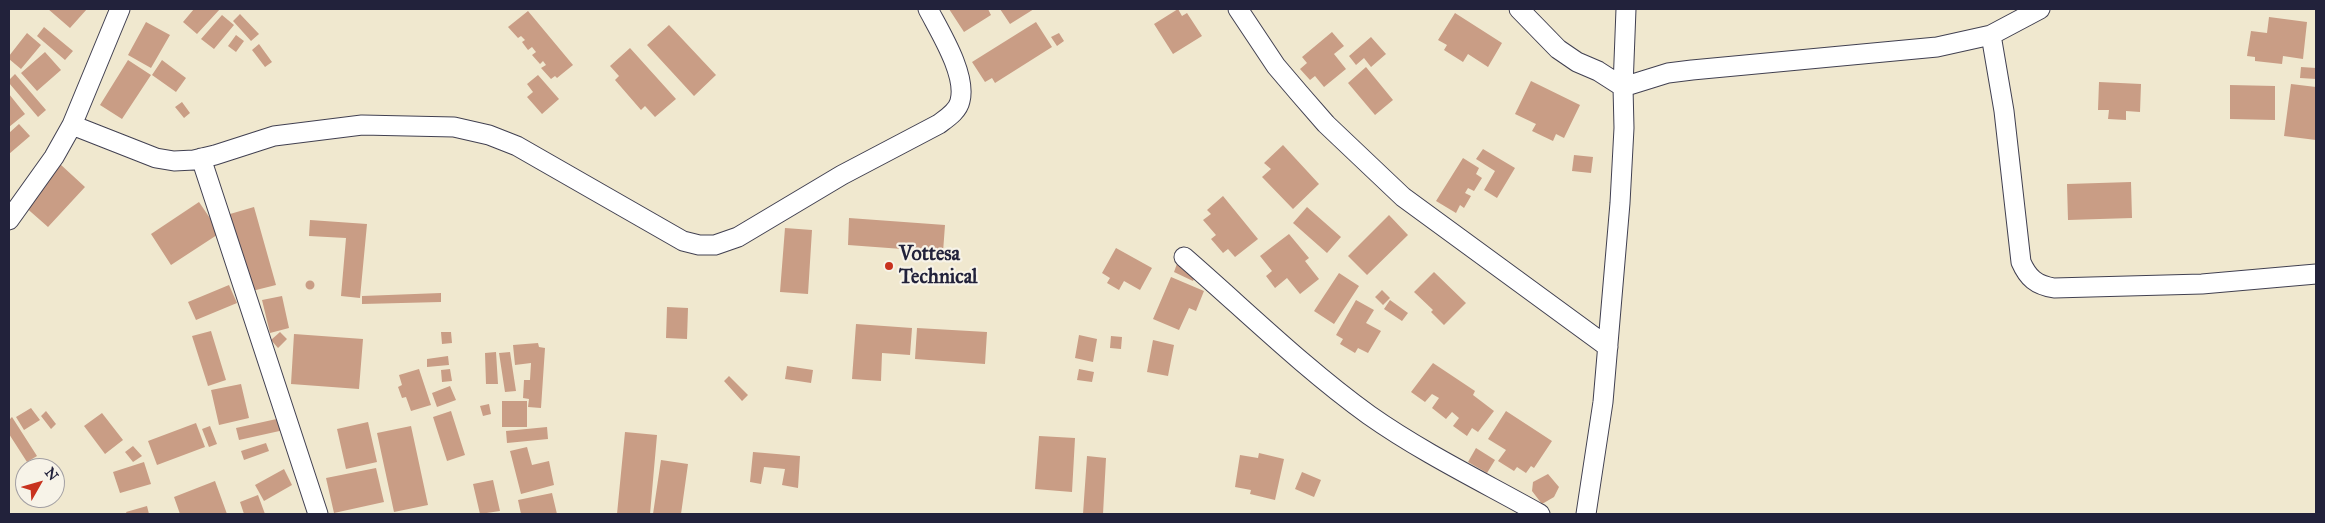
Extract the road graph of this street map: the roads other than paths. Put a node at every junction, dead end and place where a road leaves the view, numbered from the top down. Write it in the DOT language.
graph roads {
  1 [pos="120,9"];
  2 [pos="928,9"];
  3 [pos="1238,9"];
  4 [pos="1519,9"];
  5 [pos="1626,9"];
  6 [pos="2040,9"];
  7 [pos="1991,35"];
  8 [pos="1623,87"];
  9 [pos="72,125"];
  10 [pos="201,158"];
  11 [pos="12,208"];
  12 [pos="1184,257"];
  13 [pos="2316,274"];
  14 [pos="1608,347"];
  15 [pos="318,514"];
  16 [pos="1540,514"];
  17 [pos="1586,514"];
  1 -- 9 [label="street"];
  2 -- 10 [label="street"];
  3 -- 14 [label="street"];
  4 -- 8 [label="street"];
  5 -- 8 [label="street"];
  6 -- 7 [label="street"];
  7 -- 8 [label="street"];
  7 -- 13 [label="street"];
  8 -- 14 [label="street"];
  9 -- 10 [label="street"];
  9 -- 11 [label="street"];
  10 -- 15 [label="street"];
  12 -- 16 [label="street"];
  14 -- 17 [label="street"];
}
